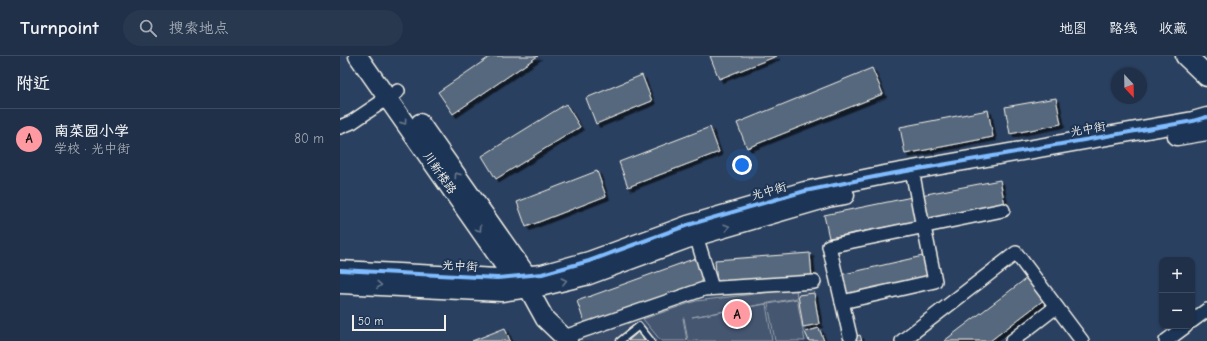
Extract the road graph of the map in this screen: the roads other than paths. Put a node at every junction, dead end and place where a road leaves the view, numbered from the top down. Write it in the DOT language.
graph roads {
  1 [pos="358,56"];
  2 [pos="373,56"];
  3 [pos="1186,56"];
  4 [pos="1207,76"];
  5 [pos="392,94"];
  6 [pos="1207,117"];
  7 [pos="340,127"];
  8 [pos="1207,131"];
  9 [pos="913,176"];
  10 [pos="1003,210"];
  11 [pos="923,227"];
  12 [pos="694,230"];
  13 [pos="340,270"];
  14 [pos="814,282"];
  15 [pos="525,283"];
  16 [pos="340,284"];
  17 [pos="712,288"];
  18 [pos="842,302"];
  19 [pos="1056,307"];
  20 [pos="1207,310"];
  21 [pos="1195,319"];
  22 [pos="1182,329"];
  23 [pos="850,336"];
  24 [pos="566,339"];
  25 [pos="620,341"];
  26 [pos="651,341"];
  27 [pos="902,341"];
  28 [pos="1012,341"];
  29 [pos="1082,341"];
  30 [pos="1166,341"];
  1 -- 5 [label="street, 川新楼路"];
  2 -- 5 [label="street, 川新楼路"];
  3 -- 4 [label="main road"];
  5 -- 7 [label="street"];
  5 -- 15 [label="street, 川新楼路"];
  6 -- 9 [label="street, 光中街"];
  8 -- 9 [label="street, 光中街"];
  9 -- 11 [label="street"];
  9 -- 12 [label="street, 光中街"];
  10 -- 11 [label="street"];
  11 -- 18 [label="street"];
  11 -- 18 [label="street"];
  12 -- 15 [label="street, 光中街"];
  12 -- 17 [label="street"];
  13 -- 15 [label="street, 光中街"];
  14 -- 17 [label="street"];
  16 -- 15 [label="street, 光中街, one-way"];
  15 -- 24 [label="street, 川新楼路"];
  17 -- 24 [label="street"];
  18 -- 23 [label="street"];
  19 -- 27 [label="street"];
  19 -- 28 [label="street"];
  19 -- 29 [label="street"];
  20 -- 21 [label="street"];
  22 -- 30 [label="street"];
  25 -- 26 [label="lane"];
}
